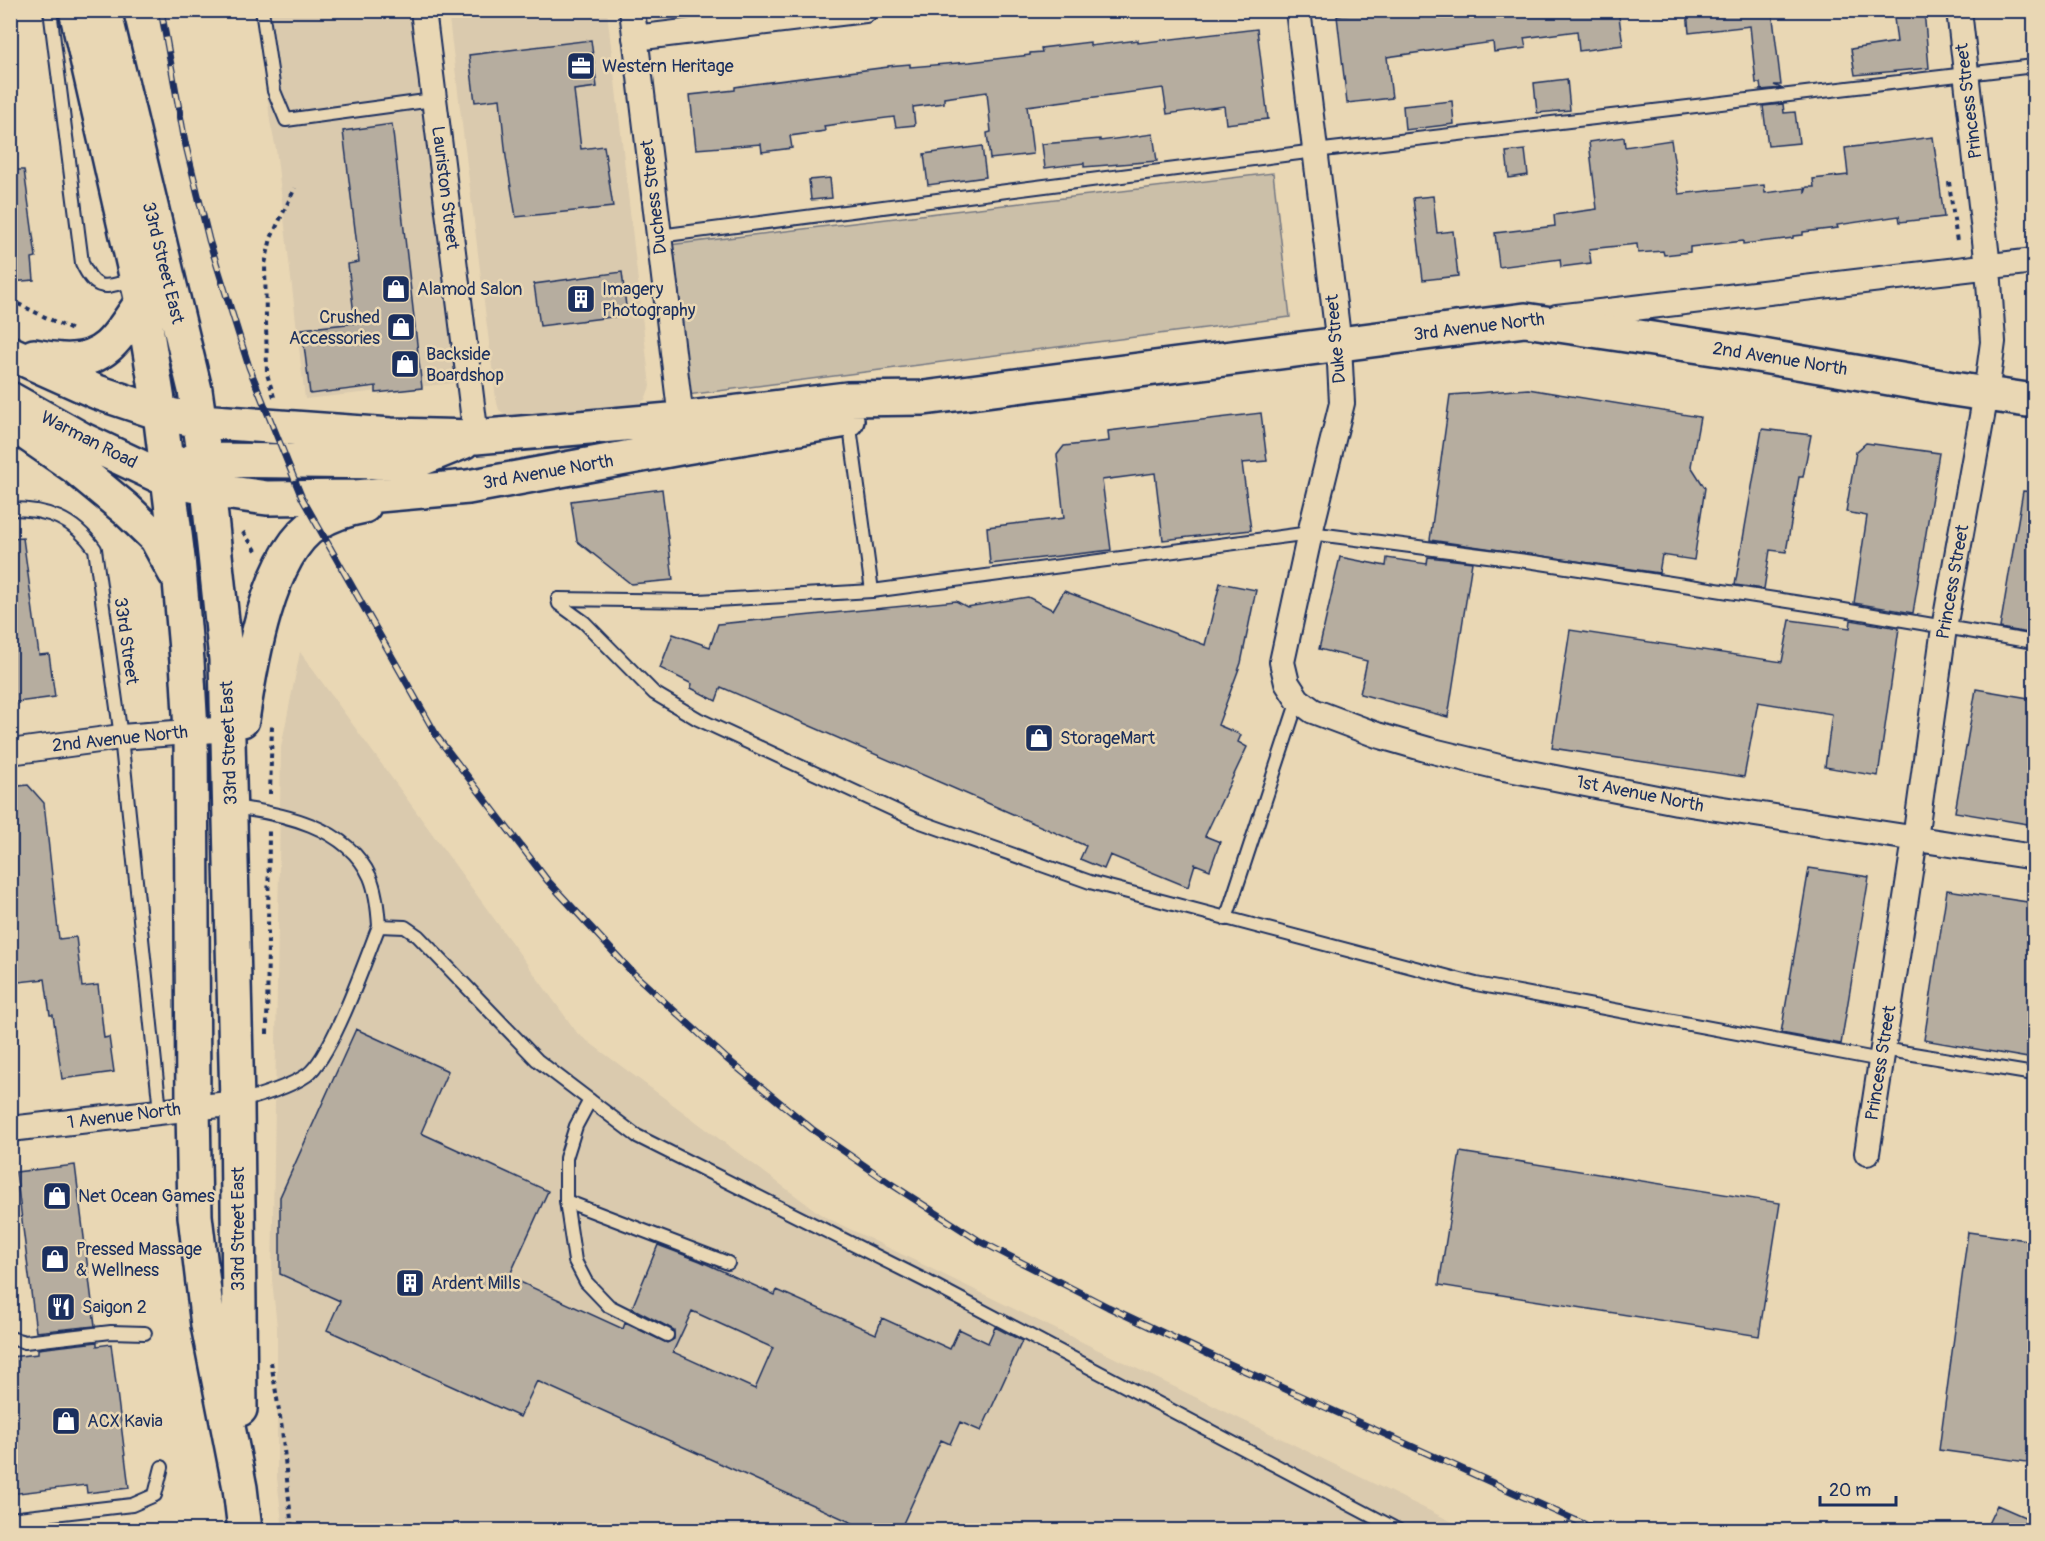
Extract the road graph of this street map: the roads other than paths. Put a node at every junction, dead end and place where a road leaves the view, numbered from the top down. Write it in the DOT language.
graph roads {
  1 [pos="50,10"];
  2 [pos="76,10"];
  3 [pos="104,10"];
  4 [pos="262,10"];
  5 [pos="423,10"];
  6 [pos="632,10"];
  7 [pos="865,10"];
  8 [pos="1298,10"];
  9 [pos="1959,10"];
  10 [pos="635,38"];
  11 [pos="2034,66"];
  12 [pos="1966,74"];
  13 [pos="433,100"];
  14 [pos="1315,151"];
  15 [pos="659,236"];
  16 [pos="2034,261"];
  17 [pos="1988,267"];
  18 [pos="139,291"];
  19 [pos="1525,320"];
  20 [pos="1339,345"];
  21 [pos="12,353"];
  22 [pos="1986,394"];
  23 [pos="924,398"];
  24 [pos="10,399"];
  25 [pos="2034,401"];
  26 [pos="160,413"];
  27 [pos="681,419"];
  28 [pos="849,420"];
  29 [pos="200,421"];
  30 [pos="10,422"];
  31 [pos="476,437"];
  32 [pos="206,474"];
  33 [pos="168,480"];
  34 [pos="468,487"];
  35 [pos="10,509"];
  36 [pos="1310,533"];
  37 [pos="180,583"];
  38 [pos="872,591"];
  39 [pos="1944,628"];
  40 [pos="2034,642"];
  41 [pos="1298,700"];
  42 [pos="229,729"];
  43 [pos="191,731"];
  44 [pos="121,737"];
  45 [pos="10,752"];
  46 [pos="231,795"];
  47 [pos="1915,839"];
  48 [pos="2034,857"];
  49 [pos="1226,919"];
  50 [pos="379,926"];
  51 [pos="1882,1055"];
  52 [pos="2034,1074"];
  53 [pos="590,1100"];
  54 [pos="237,1102"];
  55 [pos="193,1107"];
  56 [pos="160,1111"];
  57 [pos="10,1129"];
  58 [pos="1867,1153"];
  59 [pos="566,1201"];
  60 [pos="728,1263"];
  61 [pos="145,1333"];
  62 [pos="667,1335"];
  63 [pos="10,1338"];
  64 [pos="162,1467"];
  65 [pos="240,1488"];
  66 [pos="10,1519"];
  67 [pos="246,1530"];
  68 [pos="1398,1530"];
  1 -- 18 [label="lane, 33rd Street East"];
  2 -- 18 [label="main road, 33rd Street East"];
  3 -- 29 [label="main road, 33rd Street East"];
  4 -- 13 [label="lane"];
  5 -- 13 [label="street, Lauriston Street"];
  6 -- 10 [label="street, Duchess Street"];
  7 -- 10 [label="street"];
  8 -- 14 [label="street, Duke Street"];
  9 -- 12 [label="street, Princess Street"];
  10 -- 15 [label="street, Duchess Street"];
  11 -- 12 [label="lane"];
  12 -- 14 [label="lane"];
  12 -- 17 [label="street, Princess Street"];
  13 -- 31 [label="street, Lauriston Street"];
  14 -- 15 [label="lane"];
  14 -- 20 [label="street, Duke Street"];
  15 -- 27 [label="street, Duchess Street"];
  16 -- 17 [label="street, 3rd Avenue North"];
  17 -- 19 [label="street, 3rd Avenue North"];
  17 -- 22 [label="street, Princess Street"];
  18 -- 21 [label="main road"];
  18 -- 26 [label="main road, 33rd Street East"];
  19 -- 20 [label="main road, 3rd Avenue North"];
  19 -- 22 [label="main road, 2nd Avenue North"];
  20 -- 23 [label="main road, 3rd Avenue North"];
  20 -- 36 [label="street, Duke Street"];
  21 -- 26 [label="main road"];
  22 -- 25 [label="main road, 2nd Avenue North"];
  22 -- 39 [label="street, Princess Street"];
  23 -- 27 [label="main road, 3rd Avenue North"];
  23 -- 28 [label="main road, 3rd Avenue North"];
  24 -- 33 [label="main road, Warman Road"];
  26 -- 29 [label="main road, 3rd Avenue North"];
  26 -- 33 [label="main road, 33rd Street East"];
  27 -- 31 [label="main road, 3rd Avenue North"];
  28 -- 34 [label="main road, 3rd Avenue North"];
  28 -- 38 [label="lane"];
  29 -- 31 [label="main road, 3rd Avenue North"];
  29 -- 32 [label="main road, 33rd Street East"];
  30 -- 37 [label="main road"];
  31 -- 32 [label="main road"];
  32 -- 33 [label="main road, 3rd Avenue North"];
  32 -- 34 [label="main road, 3rd Avenue North"];
  32 -- 42 [label="main road, 33rd Street East"];
  33 -- 37 [label="main road, 33rd Street East"];
  34 -- 46 [label="main road"];
  35 -- 44 [label="lane, 33rd Street"];
  36 -- 38 [label="lane"];
  36 -- 39 [label="lane"];
  36 -- 41 [label="street, Duke Street"];
  37 -- 43 [label="main road, 33rd Street East"];
  38 -- 49 [label="lane"];
  39 -- 40 [label="lane"];
  39 -- 47 [label="street, Princess Street"];
  41 -- 47 [label="street, 1st Avenue North"];
  41 -- 49 [label="lane"];
  42 -- 43 [label="street, 2nd Avenue North"];
  42 -- 46 [label="main road, 33rd Street East"];
  43 -- 44 [label="street, 2nd Avenue North"];
  43 -- 55 [label="main road, 33rd Street East"];
  44 -- 45 [label="street, 2nd Avenue North"];
  44 -- 56 [label="lane"];
  46 -- 50 [label="lane"];
  46 -- 54 [label="main road, 33rd Street East"];
  47 -- 48 [label="street, 1st Avenue North"];
  47 -- 51 [label="street, Princess Street"];
  49 -- 51 [label="lane"];
  50 -- 53 [label="lane"];
  50 -- 54 [label="lane"];
  51 -- 52 [label="lane"];
  51 -- 58 [label="street, Princess Street"];
  53 -- 59 [label="lane"];
  53 -- 68 [label="lane"];
  54 -- 55 [label="street, 1 Avenue North"];
  54 -- 65 [label="main road, 33rd Street East"];
  55 -- 56 [label="street, 1 Avenue North"];
  55 -- 65 [label="main road, 33rd Street East"];
  56 -- 57 [label="street, 1 Avenue North"];
  59 -- 60 [label="lane"];
  59 -- 62 [label="lane"];
  61 -- 63 [label="lane"];
  64 -- 66 [label="lane"];
  65 -- 67 [label="main road, 33rd Street East"];
}
